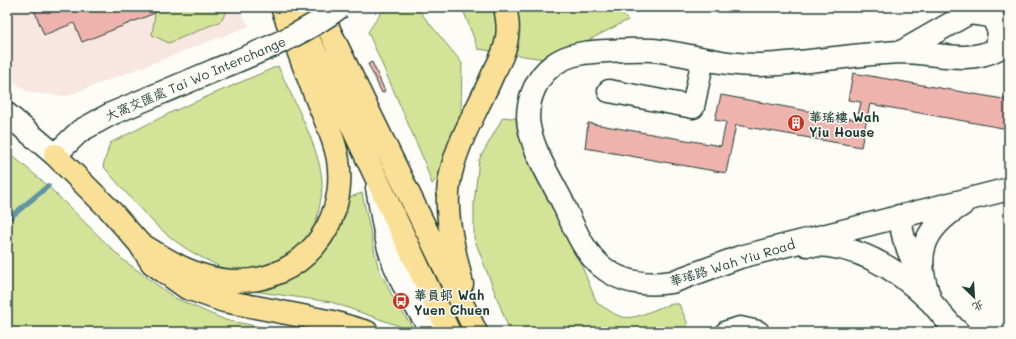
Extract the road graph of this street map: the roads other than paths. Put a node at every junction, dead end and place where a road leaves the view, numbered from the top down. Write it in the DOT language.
graph roads {
  1 [pos="282,7"];
  2 [pos="292,7"];
  3 [pos="318,7"];
  4 [pos="340,7"];
  5 [pos="505,7"];
  6 [pos="901,52"];
  7 [pos="703,59"];
  8 [pos="609,92"];
  9 [pos="7,114"];
  10 [pos="55,155"];
  11 [pos="375,174"];
  12 [pos="1009,189"];
  13 [pos="976,197"];
  14 [pos="899,216"];
  15 [pos="139,243"];
  16 [pos="777,247"];
  17 [pos="932,304"];
  18 [pos="473,325"];
  19 [pos="367,332"];
  20 [pos="434,332"];
  21 [pos="448,332"];
  22 [pos="727,332"];
  23 [pos="758,332"];
  24 [pos="958,332"];
  1 -- 15 [label="main road"];
  2 -- 11 [label="main road"];
  3 -- 18 [label="main road"];
  4 -- 10 [label="street, 大窩交匯處 Tai Wo Interchange, bridge"];
  5 -- 18 [label="main road"];
  6 -- 7 [label="street, 華瑤路 Wah Yiu Road"];
  7 -- 8 [label="street"];
  7 -- 16 [label="street, 華瑤路 Wah Yiu Road"];
  9 -- 10 [label="street"];
  10 -- 15 [label="main road"];
  11 -- 20 [label="street"];
  11 -- 21 [label="main road"];
  12 -- 13 [label="street, 華瑤路 Wah Yiu Road"];
  13 -- 14 [label="street, 華瑤路 Wah Yiu Road"];
  13 -- 17 [label="street"];
  14 -- 16 [label="street, 華瑤路 Wah Yiu Road"];
  14 -- 17 [label="street"];
  15 -- 19 [label="main road"];
  16 -- 17 [label="street"];
  17 -- 24 [label="street"];
  22 -- 23 [label="street"];
}
